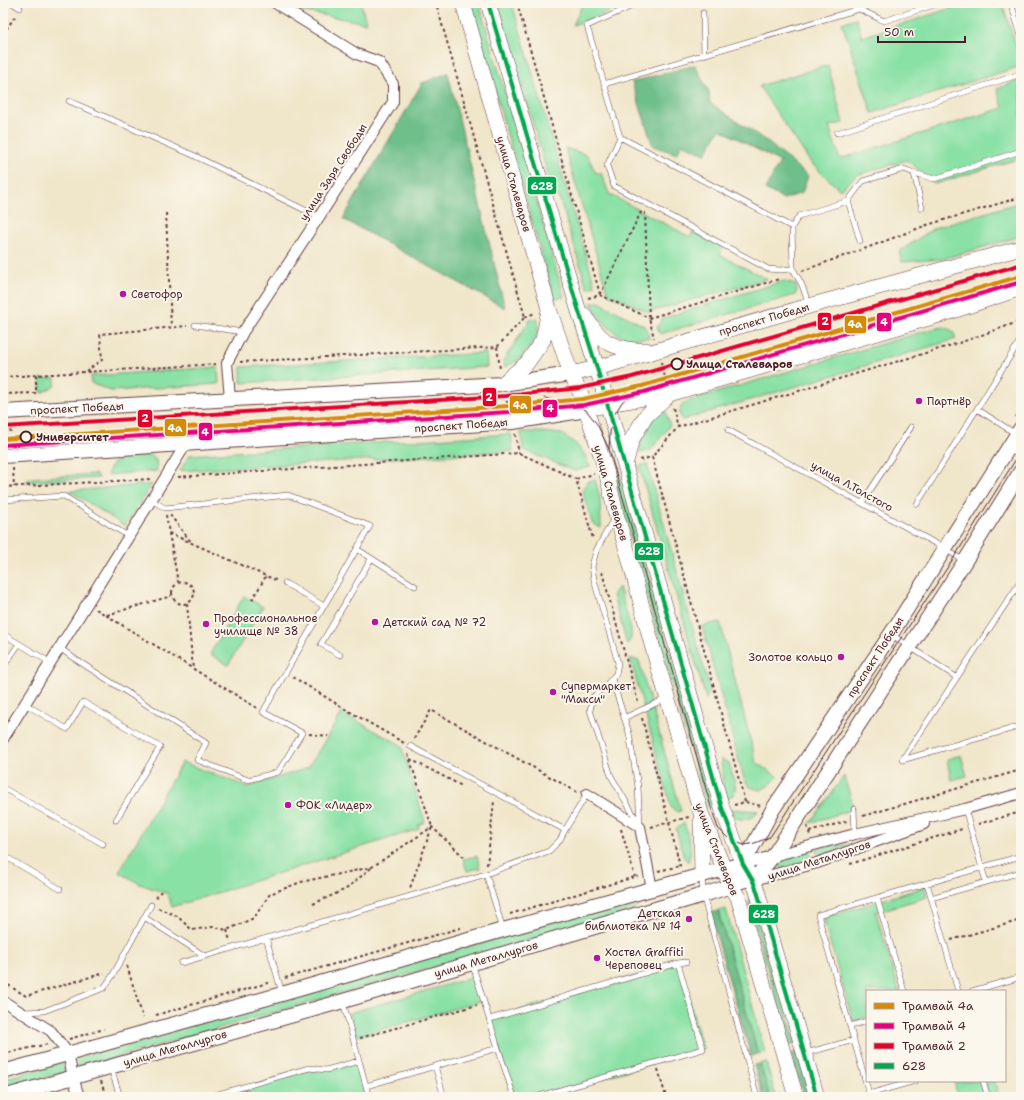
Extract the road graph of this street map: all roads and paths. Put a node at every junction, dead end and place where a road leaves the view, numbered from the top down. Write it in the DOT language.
graph roads {
  1 [pos="12,3"];
  2 [pos="274,3"];
  3 [pos="436,3"];
  4 [pos="463,3"];
  5 [pos="488,3"];
  6 [pos="517,3"];
  7 [pos="629,3"];
  8 [pos="940,3"];
  9 [pos="1010,3"];
  10 [pos="858,6"];
  11 [pos="20,8"];
  12 [pos="703,13"];
  13 [pos="3,34"];
  14 [pos="1021,36"];
  15 [pos="704,55"];
  16 [pos="1021,74"];
  17 [pos="604,84"];
  18 [pos="69,101"];
  19 [pos="837,133"];
  20 [pos="620,137"];
  21 [pos="1021,151"];
  22 [pos="914,174"];
  23 [pos="1021,197"];
  24 [pos="848,201"];
  25 [pos="645,203"];
  26 [pos="922,208"];
  27 [pos="166,213"];
  28 [pos="318,217"];
  29 [pos="927,226"];
  30 [pos="792,227"];
  31 [pos="860,241"];
  32 [pos="1021,248"];
  33 [pos="794,271"];
  34 [pos="1021,288"];
  35 [pos="600,295"];
  36 [pos="576,302"];
  37 [pos="809,306"];
  38 [pos="549,309"];
  39 [pos="525,317"];
  40 [pos="649,318"];
  41 [pos="1021,321"];
  42 [pos="194,325"];
  43 [pos="171,327"];
  44 [pos="243,332"];
  45 [pos="1021,338"];
  46 [pos="496,347"];
  47 [pos="657,350"];
  48 [pos="227,363"];
  49 [pos="597,368"];
  50 [pos="85,372"];
  51 [pos="571,374"];
  52 [pos="36,375"];
  53 [pos="3,377"];
  54 [pos="502,384"];
  55 [pos="3,394"];
  56 [pos="669,394"];
  57 [pos="230,399"];
  58 [pos="607,404"];
  59 [pos="977,409"];
  60 [pos="586,410"];
  61 [pos="7,418"];
  62 [pos="513,422"];
  63 [pos="678,426"];
  64 [pos="911,427"];
  65 [pos="728,430"];
  66 [pos="1020,433"];
  67 [pos="11,444"];
  68 [pos="186,444"];
  69 [pos="1008,448"];
  70 [pos="519,453"];
  71 [pos="3,456"];
  72 [pos="1021,456"];
  73 [pos="625,465"];
  74 [pos="13,468"];
  75 [pos="1021,471"];
  76 [pos="175,477"];
  77 [pos="155,478"];
  78 [pos="3,487"];
  79 [pos="14,487"];
  80 [pos="3,500"];
  81 [pos="151,500"];
  82 [pos="862,504"];
  83 [pos="917,504"];
  84 [pos="164,508"];
  85 [pos="616,514"];
  86 [pos="169,533"];
  87 [pos="128,536"];
  88 [pos="192,543"];
  89 [pos="944,548"];
  90 [pos="357,549"];
  91 [pos="596,551"];
  92 [pos="371,559"];
  93 [pos="965,561"];
  94 [pos="266,576"];
  95 [pos="1021,581"];
  96 [pos="178,582"];
  97 [pos="285,583"];
  98 [pos="415,586"];
  99 [pos="171,596"];
  100 [pos="252,600"];
  101 [pos="187,604"];
  102 [pos="324,606"];
  103 [pos="94,608"];
  104 [pos="106,615"];
  105 [pos="3,634"];
  106 [pos="891,634"];
  107 [pos="19,644"];
  108 [pos="910,647"];
  109 [pos="60,648"];
  110 [pos="340,655"];
  111 [pos="50,663"];
  112 [pos="3,668"];
  113 [pos="193,669"];
  114 [pos="286,673"];
  115 [pos="956,677"];
  116 [pos="612,679"];
  117 [pos="668,698"];
  118 [pos="25,704"];
  119 [pos="640,710"];
  120 [pos="263,712"];
  121 [pos="624,718"];
  122 [pos="1021,726"];
  123 [pos="302,734"];
  124 [pos="328,736"];
  125 [pos="3,739"];
  126 [pos="403,742"];
  127 [pos="408,747"];
  128 [pos="408,753"];
  129 [pos="410,759"];
  130 [pos="1021,770"];
  131 [pos="462,786"];
  132 [pos="3,788"];
  133 [pos="495,792"];
  134 [pos="1021,793"];
  135 [pos="586,795"];
  136 [pos="745,802"];
  137 [pos="965,809"];
  138 [pos="854,810"];
  139 [pos="701,813"];
  140 [pos="855,818"];
  141 [pos="116,820"];
  142 [pos="640,826"];
  143 [pos="432,827"];
  144 [pos="621,829"];
  145 [pos="565,830"];
  146 [pos="809,832"];
  147 [pos="855,834"];
  148 [pos="103,844"];
  149 [pos="3,855"];
  150 [pos="773,856"];
  151 [pos="1021,856"];
  152 [pos="466,859"];
  153 [pos="743,864"];
  154 [pos="372,867"];
  155 [pos="982,868"];
  156 [pos="724,869"];
  157 [pos="1021,872"];
  158 [pos="650,873"];
  159 [pos="486,874"];
  160 [pos="702,875"];
  161 [pos="635,878"];
  162 [pos="753,881"];
  163 [pos="986,882"];
  164 [pos="927,883"];
  165 [pos="731,886"];
  166 [pos="60,889"];
  167 [pos="652,889"];
  168 [pos="703,895"];
  169 [pos="406,897"];
  170 [pos="877,898"];
  171 [pos="931,898"];
  172 [pos="151,904"];
  173 [pos="313,904"];
  174 [pos="144,916"];
  175 [pos="1021,920"];
  176 [pos="502,923"];
  177 [pos="469,925"];
  178 [pos="266,938"];
  179 [pos="944,942"];
  180 [pos="205,956"];
  181 [pos="472,962"];
  182 [pos="686,962"];
  183 [pos="181,963"];
  184 [pos="678,963"];
  185 [pos="1021,977"];
  186 [pos="278,980"];
  187 [pos="904,990"];
  188 [pos="958,990"];
  189 [pos="976,990"];
  190 [pos="282,994"];
  191 [pos="343,1001"];
  192 [pos="3,1002"];
  193 [pos="485,1003"];
  194 [pos="21,1012"];
  195 [pos="151,1016"];
  196 [pos="143,1018"];
  197 [pos="490,1018"];
  198 [pos="137,1020"];
  199 [pos="866,1021"];
  200 [pos="850,1026"];
  201 [pos="111,1028"];
  202 [pos="353,1040"];
  203 [pos="854,1040"];
  204 [pos="59,1041"];
  205 [pos="498,1048"];
  206 [pos="68,1053"];
  207 [pos="805,1053"];
  208 [pos="3,1054"];
  209 [pos="359,1061"];
  210 [pos="110,1066"];
  211 [pos="435,1066"];
  212 [pos="658,1068"];
  213 [pos="3,1072"];
  214 [pos="73,1077"];
  215 [pos="101,1078"];
  216 [pos="911,1082"];
  217 [pos="983,1082"];
  218 [pos="366,1086"];
  219 [pos="869,1096"];
  220 [pos="3,1097"];
  221 [pos="79,1097"];
  222 [pos="106,1097"];
  223 [pos="120,1097"];
  224 [pos="208,1097"];
  225 [pos="369,1097"];
  226 [pos="444,1097"];
  227 [pos="514,1097"];
  228 [pos="536,1097"];
  229 [pos="666,1097"];
  230 [pos="757,1097"];
  231 [pos="796,1097"];
  232 [pos="817,1097"];
  233 [pos="988,1097"];
  1 -- 11 [label="lane"];
  2 -- 28 [label="street, улица Заря Свободы"];
  3 -- 39 [label="path"];
  4 -- 38 [label="main road, улица Сталеваров"];
  5 -- 36 [label="main road, улица Сталеваров"];
  6 -- 35 [label="path"];
  7 -- 17 [label="lane"];
  8 -- 10 [label="lane"];
  9 -- 14 [label="lane"];
  10 -- 15 [label="lane"];
  11 -- 13 [label="path"];
  12 -- 15 [label="lane"];
  15 -- 17 [label="lane"];
  16 -- 19 [label="lane"];
  17 -- 20 [label="lane"];
  18 -- 28 [label="lane"];
  20 -- 25 [label="lane"];
  20 -- 30 [label="lane"];
  21 -- 22 [label="lane"];
  22 -- 24 [label="lane"];
  22 -- 26 [label="lane"];
  23 -- 29 [label="path"];
  24 -- 30 [label="lane"];
  24 -- 31 [label="lane"];
  25 -- 33 [label="lane"];
  25 -- 35 [label="path"];
  25 -- 40 [label="path"];
  27 -- 43 [label="path"];
  28 -- 44 [label="street, улица Заря Свободы"];
  30 -- 33 [label="lane"];
  32 -- 37 [label="main road, проспект Победы"];
  33 -- 37 [label="lane"];
  33 -- 40 [label="path"];
  34 -- 56 [label="main road, проспект Победы"];
  35 -- 36 [label="path"];
  35 -- 40 [label="path"];
  36 -- 47 [label="main road"];
  36 -- 49 [label="main road, улица Сталеваров"];
  37 -- 47 [label="main road, проспект Победы"];
  38 -- 39 [label="path"];
  38 -- 51 [label="main road, улица Сталеваров"];
  38 -- 54 [label="main road"];
  39 -- 46 [label="path"];
  40 -- 47 [label="path"];
  41 -- 63 [label="path"];
  42 -- 43 [label="path"];
  42 -- 44 [label="lane"];
  43 -- 50 [label="path"];
  44 -- 48 [label="street, улица Заря Свободы"];
  45 -- 59 [label="lane"];
  46 -- 48 [label="path"];
  46 -- 54 [label="path"];
  47 -- 49 [label="main road, проспект Победы"];
  47 -- 56 [label="path"];
  48 -- 50 [label="path"];
  48 -- 57 [label="street"];
  49 -- 51 [label="main road, проспект Победы"];
  49 -- 58 [label="main road, улица Сталеваров"];
  50 -- 52 [label="path"];
  51 -- 54 [label="street, проспект Победы"];
  51 -- 60 [label="main road, улица Сталеваров"];
  52 -- 53 [label="path"];
  52 -- 55 [label="path"];
  54 -- 57 [label="street, проспект Победы"];
  54 -- 62 [label="path"];
  56 -- 58 [label="main road, проспект Победы"];
  56 -- 63 [label="path"];
  56 -- 73 [label="main road"];
  57 -- 61 [label="street, проспект Победы"];
  58 -- 60 [label="main road, проспект Победы"];
  58 -- 73 [label="main road, улица Сталеваров"];
  59 -- 66 [label="lane"];
  59 -- 83 [label="lane"];
  60 -- 62 [label="street, проспект Победы"];
  60 -- 85 [label="main road, улица Сталеваров"];
  61 -- 67 [label="path"];
  62 -- 68 [label="street, проспект Победы"];
  62 -- 70 [label="path"];
  63 -- 136 [label="path"];
  64 -- 82 [label="lane"];
  65 -- 82 [label="lane, улица Л.Толстого"];
  66 -- 69 [label="street, проспект Победы"];
  68 -- 71 [label="street, проспект Победы"];
  68 -- 81 [label="street"];
  69 -- 72 [label="lane"];
  69 -- 89 [label="street, проспект Победы"];
  70 -- 76 [label="path"];
  70 -- 91 [label="path"];
  73 -- 153 [label="main road, улица Сталеваров"];
  74 -- 79 [label="path"];
  75 -- 93 [label="street, проспект Победы"];
  77 -- 79 [label="path"];
  78 -- 79 [label="path"];
  80 -- 87 [label="lane"];
  81 -- 84 [label="lane"];
  81 -- 87 [label="street"];
  82 -- 89 [label="lane, улица Л.Толстого"];
  84 -- 86 [label="path"];
  84 -- 88 [label="path"];
  84 -- 90 [label="lane"];
  85 -- 91 [label="lane"];
  85 -- 117 [label="main road, улица Сталеваров"];
  86 -- 88 [label="path"];
  86 -- 96 [label="path"];
  87 -- 109 [label="street"];
  88 -- 94 [label="path"];
  89 -- 93 [label="lane, улица Л.Толстого"];
  89 -- 106 [label="street, проспект Победы"];
  90 -- 92 [label="lane"];
  90 -- 102 [label="lane"];
  91 -- 116 [label="lane"];
  91 -- 119 [label="path"];
  92 -- 98 [label="lane"];
  92 -- 110 [label="lane"];
  93 -- 108 [label="street, проспект Победы"];
  94 -- 97 [label="path"];
  94 -- 100 [label="path"];
  95 -- 115 [label="lane"];
  96 -- 99 [label="path"];
  96 -- 101 [label="path"];
  97 -- 102 [label="lane"];
  99 -- 101 [label="path"];
  99 -- 104 [label="path"];
  101 -- 113 [label="path"];
  102 -- 114 [label="lane"];
  103 -- 104 [label="path"];
  104 -- 113 [label="path"];
  105 -- 107 [label="lane"];
  106 -- 108 [label="lane"];
  106 -- 153 [label="street, проспект Победы"];
  107 -- 111 [label="lane"];
  107 -- 112 [label="lane"];
  108 -- 115 [label="lane"];
  108 -- 150 [label="street, проспект Победы"];
  109 -- 111 [label="street"];
  109 -- 123 [label="lane"];
  111 -- 118 [label="street"];
  113 -- 120 [label="path"];
  114 -- 120 [label="lane"];
  114 -- 126 [label="path"];
  115 -- 122 [label="lane"];
  116 -- 121 [label="lane"];
  116 -- 142 [label="lane"];
  117 -- 119 [label="lane"];
  117 -- 139 [label="main road, улица Сталеваров"];
  118 -- 125 [label="street"];
  118 -- 141 [label="lane"];
  119 -- 121 [label="lane"];
  119 -- 158 [label="path"];
  120 -- 123 [label="lane"];
  121 -- 142 [label="lane"];
  123 -- 124 [label="path"];
  126 -- 127 [label="path"];
  126 -- 127 [label="path"];
  127 -- 133 [label="lane"];
  127 -- 135 [label="path"];
  128 -- 129 [label="path"];
  129 -- 131 [label="path"];
  129 -- 143 [label="path"];
  130 -- 140 [label="path"];
  132 -- 148 [label="lane"];
  133 -- 145 [label="lane"];
  133 -- 159 [label="path"];
  134 -- 137 [label="street, улица Металлургов"];
  135 -- 142 [label="street"];
  135 -- 145 [label="lane"];
  137 -- 147 [label="street, улица Металлургов"];
  137 -- 155 [label="lane"];
  137 -- 162 [label="street, улица Металлургов"];
  138 -- 140 [label="lane"];
  139 -- 156 [label="main road, улица Сталеваров"];
  139 -- 160 [label="main road"];
  140 -- 146 [label="path"];
  140 -- 147 [label="lane"];
  142 -- 158 [label="street"];
  143 -- 152 [label="path"];
  143 -- 154 [label="path"];
  143 -- 169 [label="path"];
  144 -- 161 [label="path"];
  145 -- 159 [label="lane"];
  147 -- 150 [label="street, улица Металлургов"];
  149 -- 166 [label="lane"];
  150 -- 153 [label="street, улица Металлургов"];
  150 -- 162 [label="street, проспект Победы"];
  151 -- 155 [label="lane"];
  153 -- 156 [label="street, улица Металлургов"];
  153 -- 162 [label="main road, улица Сталеваров"];
  153 -- 165 [label="street, проспект Победы"];
  154 -- 172 [label="path"];
  154 -- 173 [label="path"];
  155 -- 163 [label="lane"];
  155 -- 164 [label="lane"];
  156 -- 160 [label="street, улица Металлургов"];
  156 -- 165 [label="main road, улица Сталеваров"];
  157 -- 163 [label="lane"];
  158 -- 161 [label="path"];
  158 -- 167 [label="street"];
  159 -- 169 [label="lane"];
  159 -- 176 [label="lane"];
  160 -- 167 [label="street, улица Металлургов"];
  160 -- 168 [label="lane"];
  161 -- 176 [label="path"];
  162 -- 165 [label="street, улица Металлургов"];
  162 -- 207 [label="main road, улица Сталеваров"];
  163 -- 171 [label="lane"];
  164 -- 170 [label="lane"];
  164 -- 171 [label="lane"];
  165 -- 168 [label="street, улица Металлургов"];
  165 -- 231 [label="main road, улица Сталеваров"];
  167 -- 176 [label="street, улица Металлургов"];
  168 -- 181 [label="street, улица Металлургов"];
  168 -- 230 [label="lane"];
  169 -- 178 [label="lane"];
  170 -- 187 [label="lane"];
  170 -- 200 [label="lane"];
  171 -- 179 [label="lane"];
  172 -- 174 [label="lane"];
  174 -- 180 [label="lane"];
  174 -- 194 [label="lane"];
  175 -- 179 [label="path"];
  176 -- 190 [label="street, улица Металлургов"];
  177 -- 186 [label="path"];
  178 -- 180 [label="lane"];
  178 -- 186 [label="lane"];
  179 -- 188 [label="lane"];
  180 -- 183 [label="lane"];
  181 -- 191 [label="street, улица Металлургов"];
  181 -- 193 [label="lane"];
  182 -- 184 [label="lane"];
  184 -- 197 [label="lane"];
  184 -- 228 [label="lane"];
  185 -- 189 [label="lane"];
  186 -- 190 [label="lane"];
  186 -- 195 [label="path"];
  190 -- 206 [label="street, улица Металлургов"];
  191 -- 202 [label="lane"];
  191 -- 210 [label="street, улица Металлургов"];
  192 -- 194 [label="street"];
  193 -- 197 [label="lane"];
  193 -- 202 [label="path"];
  194 -- 204 [label="street"];
  196 -- 198 [label="path"];
  197 -- 205 [label="lane"];
  199 -- 200 [label="lane"];
  200 -- 203 [label="lane"];
  201 -- 204 [label="path"];
  202 -- 209 [label="lane"];
  203 -- 207 [label="lane"];
  203 -- 219 [label="lane"];
  204 -- 206 [label="street"];
  204 -- 208 [label="path"];
  205 -- 211 [label="lane"];
  205 -- 227 [label="lane"];
  206 -- 213 [label="street, улица Металлургов"];
  206 -- 214 [label="street"];
  207 -- 232 [label="main road, улица Сталеваров"];
  209 -- 218 [label="lane"];
  209 -- 224 [label="lane"];
  210 -- 214 [label="street, улица Металлургов"];
  210 -- 223 [label="lane"];
  211 -- 218 [label="lane"];
  211 -- 226 [label="lane"];
  212 -- 229 [label="path"];
  214 -- 220 [label="street, улица Металлургов"];
  214 -- 221 [label="street"];
  215 -- 222 [label="path"];
  216 -- 219 [label="lane"];
  217 -- 233 [label="lane"];
  218 -- 225 [label="lane"];
}
